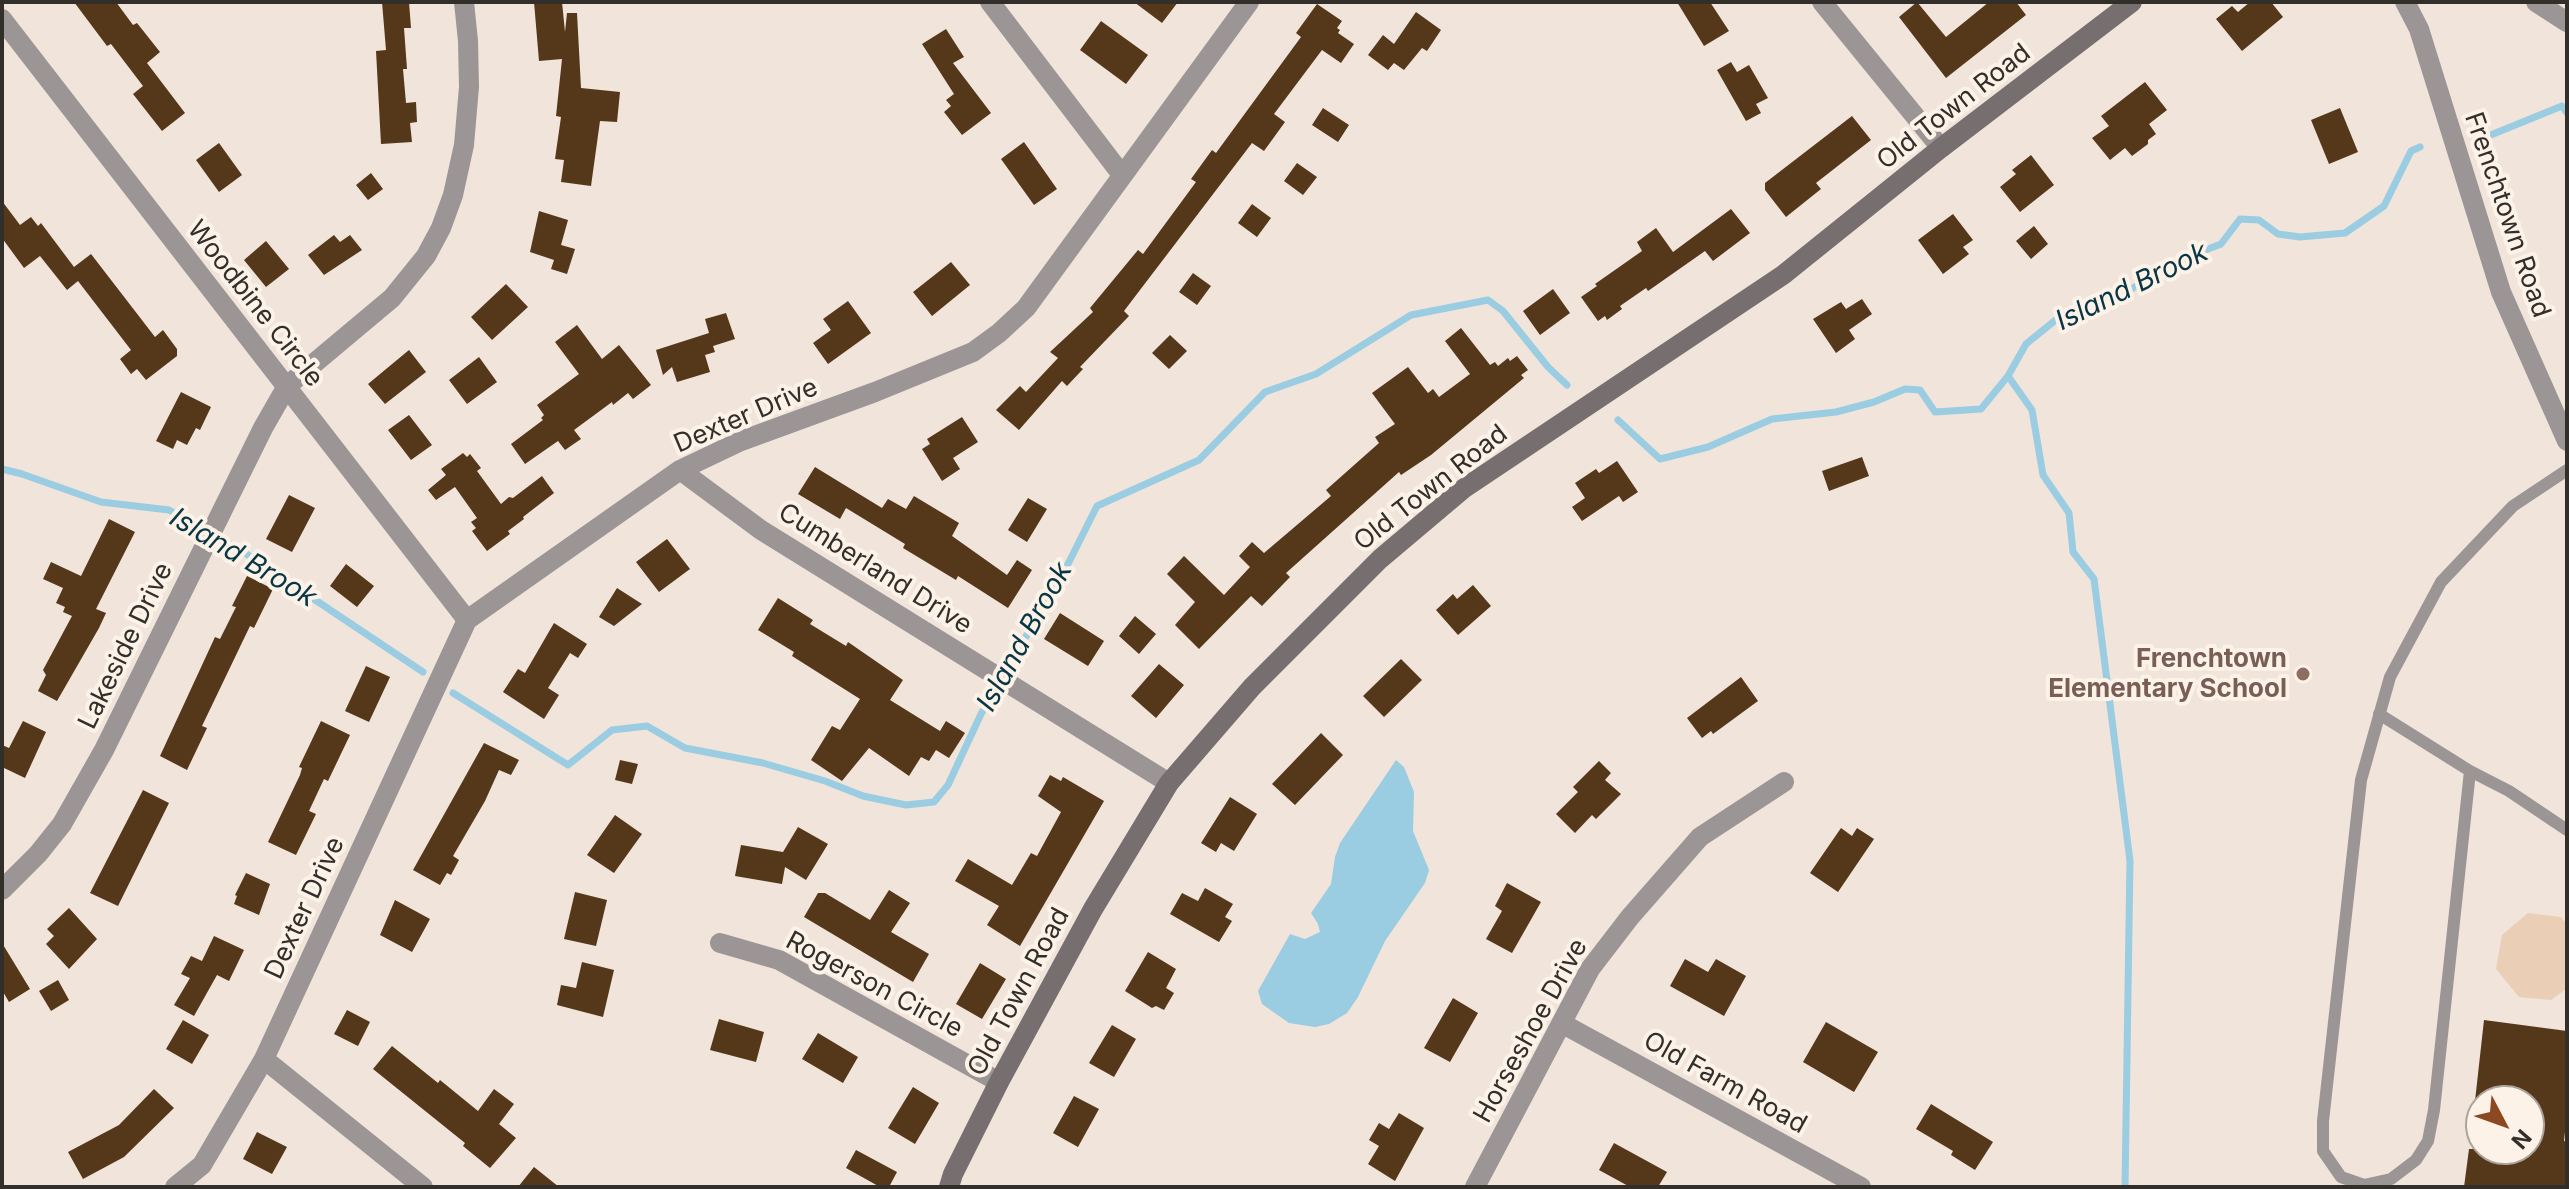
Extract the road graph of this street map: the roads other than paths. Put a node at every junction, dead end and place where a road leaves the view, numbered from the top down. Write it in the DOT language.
graph roads {
  1 [pos="464,2"];
  2 [pos="990,2"];
  3 [pos="1249,2"];
  4 [pos="1822,2"];
  5 [pos="2132,2"];
  6 [pos="2405,2"];
  7 [pos="2536,2"];
  8 [pos="2,19"];
  9 [pos="2567,22"];
  10 [pos="1941,148"];
  11 [pos="1122,175"];
  12 [pos="287,386"];
  13 [pos="2567,441"];
  14 [pos="680,470"];
  15 [pos="2567,470"];
  16 [pos="467,620"];
  17 [pos="2379,714"];
  18 [pos="2470,771"];
  19 [pos="1784,782"];
  20 [pos="1169,783"];
  21 [pos="2567,830"];
  22 [pos="2,890"];
  23 [pos="720,943"];
  24 [pos="1563,1024"];
  25 [pos="264,1059"];
  26 [pos="999,1082"];
  27 [pos="2339,1182"];
  28 [pos="175,1187"];
  29 [pos="423,1187"];
  30 [pos="949,1187"];
  31 [pos="1475,1187"];
  32 [pos="1861,1187"];
  1 -- 12 [label="street, Lakeside Drive"];
  2 -- 11 [label="street"];
  3 -- 11 [label="street, Dexter Drive"];
  4 -- 10 [label="street"];
  5 -- 10 [label="main road, Old Town Road"];
  6 -- 13 [label="street, Frenchtown Road"];
  7 -- 9 [label="street"];
  8 -- 12 [label="street, Woodbine Circle"];
  10 -- 20 [label="main road, Old Town Road"];
  11 -- 14 [label="street, Dexter Drive"];
  12 -- 16 [label="street, Woodbine Circle"];
  12 -- 22 [label="street, Lakeside Drive"];
  14 -- 16 [label="street, Dexter Drive"];
  14 -- 20 [label="street, Cumberland Drive"];
  15 -- 17 [label="lane"];
  16 -- 25 [label="street, Dexter Drive"];
  17 -- 18 [label="lane"];
  17 -- 27 [label="lane"];
  18 -- 21 [label="lane"];
  18 -- 27 [label="lane"];
  19 -- 24 [label="street, Horseshoe Drive"];
  20 -- 26 [label="main road, Old Town Road"];
  23 -- 26 [label="street, Rogerson Circle"];
  24 -- 31 [label="street, Horseshoe Drive"];
  24 -- 32 [label="street, Old Farm Road"];
  25 -- 28 [label="street, Dexter Drive"];
  25 -- 29 [label="street"];
  26 -- 30 [label="main road, Old Town Road"];
}
